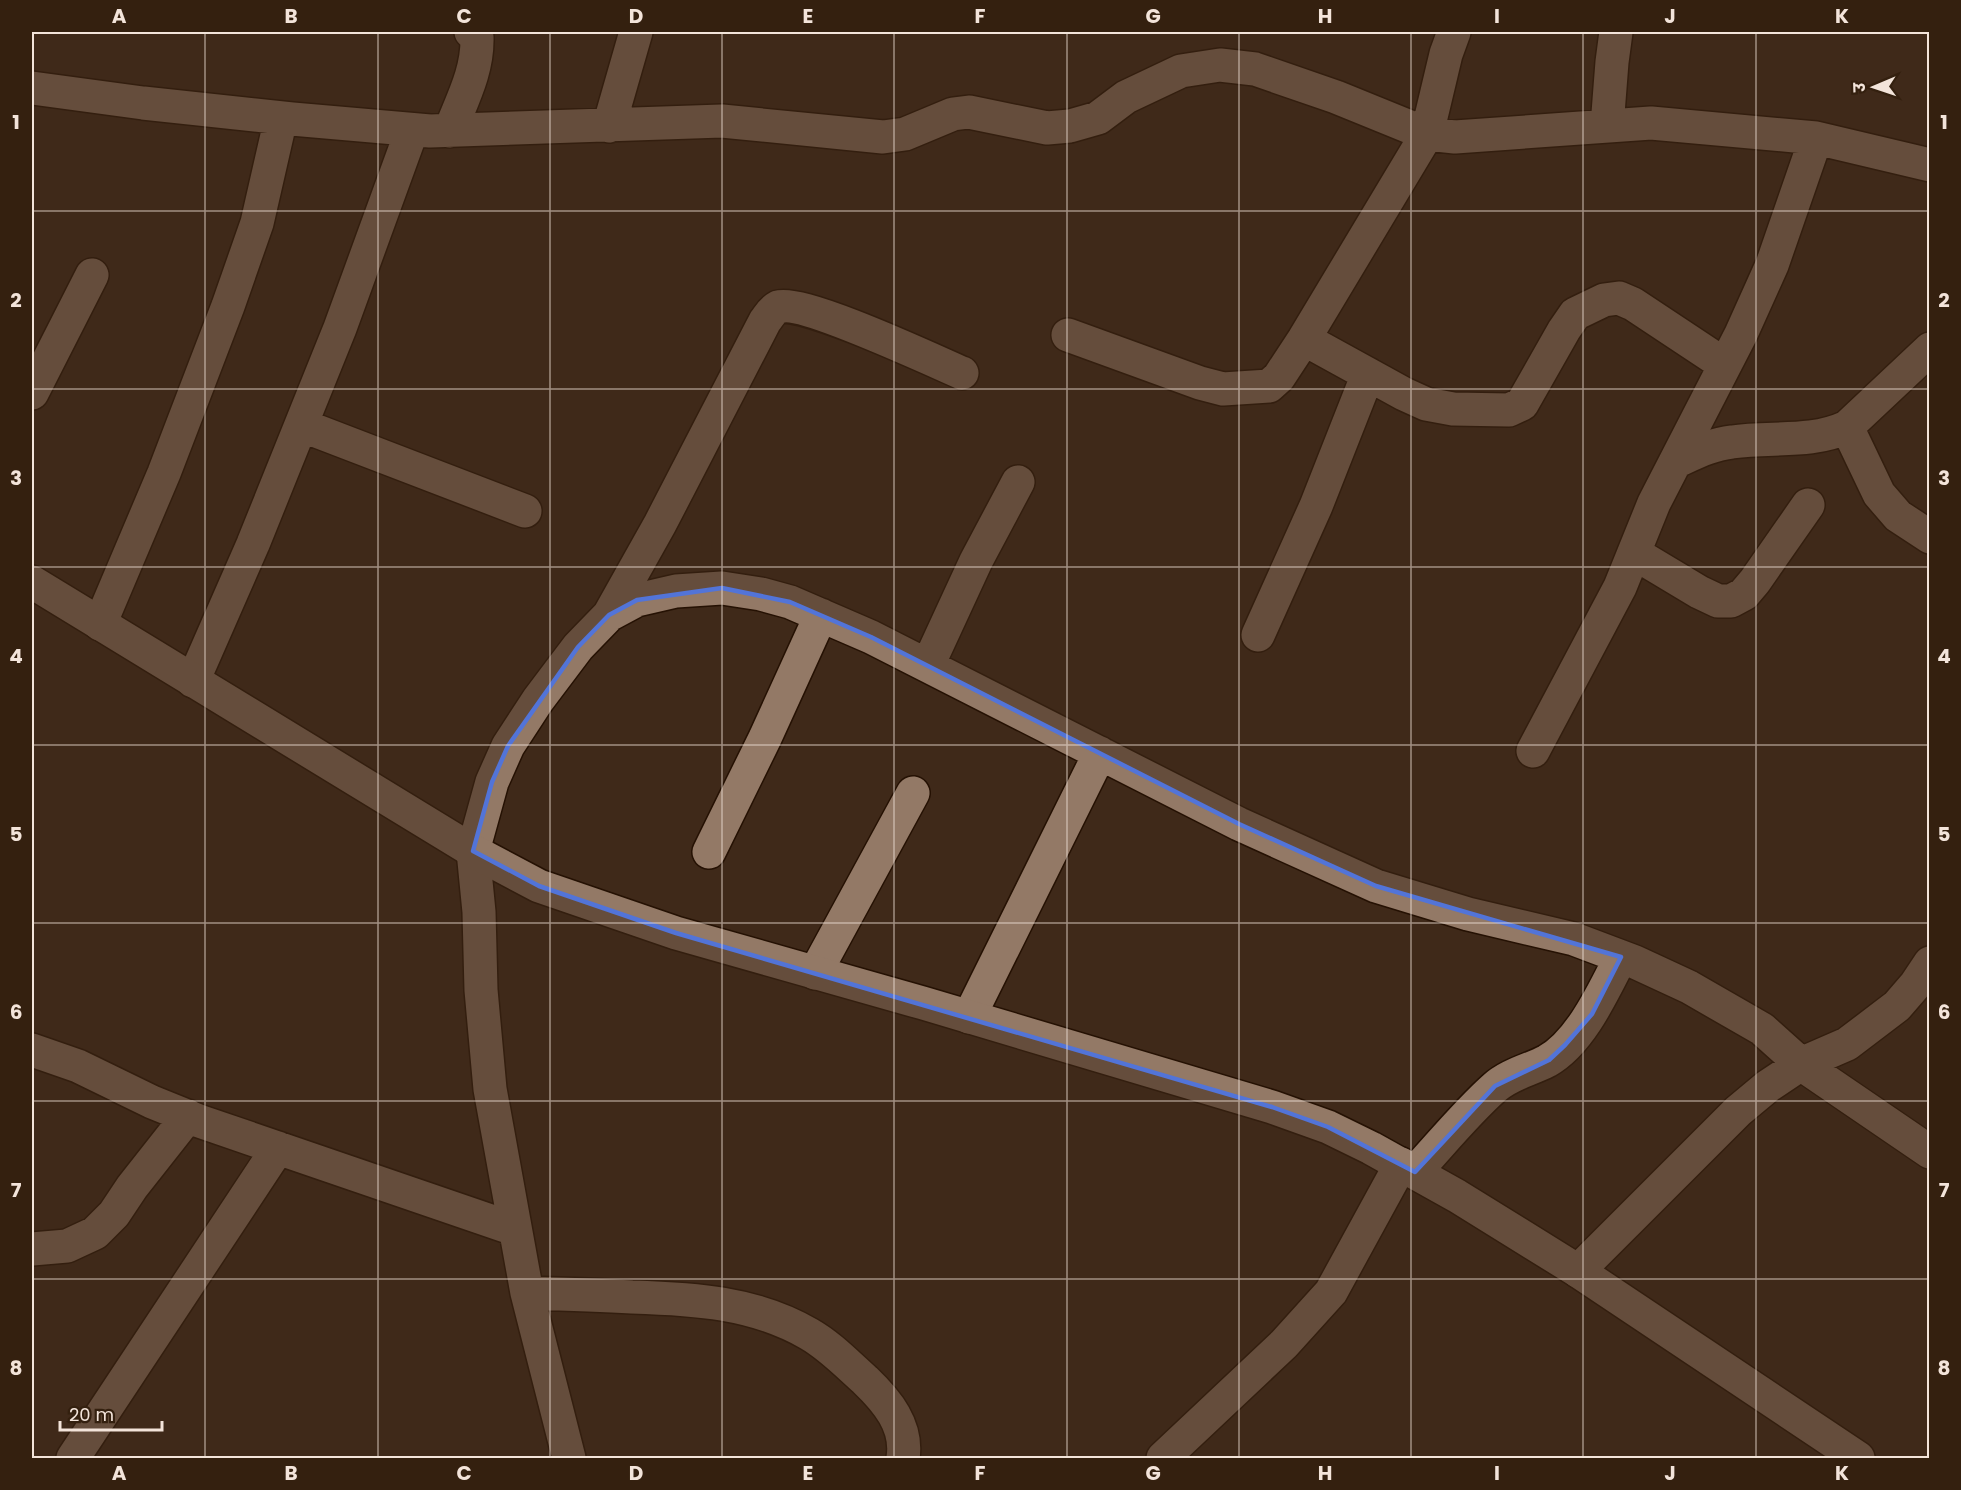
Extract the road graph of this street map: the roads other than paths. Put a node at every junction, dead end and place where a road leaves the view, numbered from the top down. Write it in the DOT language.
graph roads {
  1 [pos="471,32"];
  2 [pos="636,32"];
  3 [pos="1454,32"];
  4 [pos="1616,32"];
  5 [pos="32,88"];
  6 [pos="281,118"];
  7 [pos="609,126"];
  8 [pos="1607,126"];
  9 [pos="412,130"];
  10 [pos="450,131"];
  11 [pos="1426,134"];
  12 [pos="1816,138"];
  13 [pos="1929,165"];
  14 [pos="92,275"];
  15 [pos="1068,335"];
  16 [pos="1304,339"];
  17 [pos="1929,349"];
  18 [pos="1725,364"];
  19 [pos="962,373"];
  20 [pos="1368,374"];
  21 [pos="32,393"];
  22 [pos="300,425"];
  23 [pos="1847,427"];
  24 [pos="1675,462"];
  25 [pos="1018,482"];
  26 [pos="1808,505"];
  27 [pos="525,512"];
  28 [pos="1929,537"];
  29 [pos="1634,553"];
  30 [pos="32,582"];
  31 [pos="609,615"];
  32 [pos="821,615"];
  33 [pos="100,624"];
  34 [pos="1258,635"];
  35 [pos="928,666"];
  36 [pos="193,681"];
  37 [pos="1533,751"];
  38 [pos="1100,753"];
  39 [pos="913,793"];
  40 [pos="473,851"];
  41 [pos="709,852"];
  42 [pos="1621,957"];
  43 [pos="1929,963"];
  44 [pos="815,973"];
  45 [pos="969,1017"];
  46 [pos="33,1056"];
  47 [pos="1801,1064"];
  48 [pos="188,1116"];
  49 [pos="278,1148"];
  50 [pos="1929,1152"];
  51 [pos="1408,1168"];
  52 [pos="514,1229"];
  53 [pos="32,1249"];
  54 [pos="1578,1271"];
  55 [pos="527,1293"];
  56 [pos="73,1458"];
  57 [pos="569,1458"];
  58 [pos="903,1458"];
  59 [pos="1163,1458"];
  60 [pos="1858,1458"];
  1 -- 10 [label="street"];
  2 -- 7 [label="street"];
  3 -- 11 [label="street"];
  4 -- 8 [label="street"];
  5 -- 6 [label="street"];
  6 -- 9 [label="street"];
  6 -- 33 [label="street"];
  7 -- 10 [label="street"];
  7 -- 11 [label="street"];
  8 -- 11 [label="street"];
  8 -- 12 [label="street"];
  9 -- 10 [label="street"];
  9 -- 22 [label="street"];
  11 -- 16 [label="street"];
  12 -- 13 [label="street"];
  12 -- 18 [label="street"];
  14 -- 21 [label="street"];
  15 -- 16 [label="street"];
  16 -- 20 [label="street"];
  17 -- 23 [label="street"];
  18 -- 20 [label="street"];
  18 -- 24 [label="street"];
  19 -- 31 [label="street"];
  20 -- 34 [label="street"];
  22 -- 27 [label="street"];
  22 -- 36 [label="street"];
  23 -- 24 [label="street"];
  23 -- 28 [label="street"];
  24 -- 29 [label="street"];
  25 -- 35 [label="street"];
  26 -- 29 [label="street"];
  29 -- 37 [label="street"];
  30 -- 33 [label="street"];
  31 -- 32 [label="street"];
  31 -- 40 [label="street"];
  32 -- 35 [label="street"];
  32 -- 41 [label="street"];
  33 -- 36 [label="street"];
  35 -- 38 [label="street"];
  36 -- 40 [label="street"];
  38 -- 42 [label="street"];
  38 -- 45 [label="street"];
  39 -- 44 [label="street"];
  40 -- 44 [label="street"];
  40 -- 52 [label="street"];
  42 -- 47 [label="street"];
  42 -- 51 [label="street"];
  43 -- 47 [label="street"];
  44 -- 45 [label="street"];
  45 -- 51 [label="street"];
  46 -- 48 [label="street"];
  47 -- 50 [label="street"];
  47 -- 54 [label="street"];
  48 -- 49 [label="street"];
  48 -- 53 [label="street"];
  49 -- 52 [label="street"];
  49 -- 56 [label="street"];
  51 -- 54 [label="street"];
  51 -- 59 [label="street"];
  52 -- 55 [label="street"];
  54 -- 60 [label="street"];
  55 -- 57 [label="street"];
  55 -- 58 [label="street"];
}
